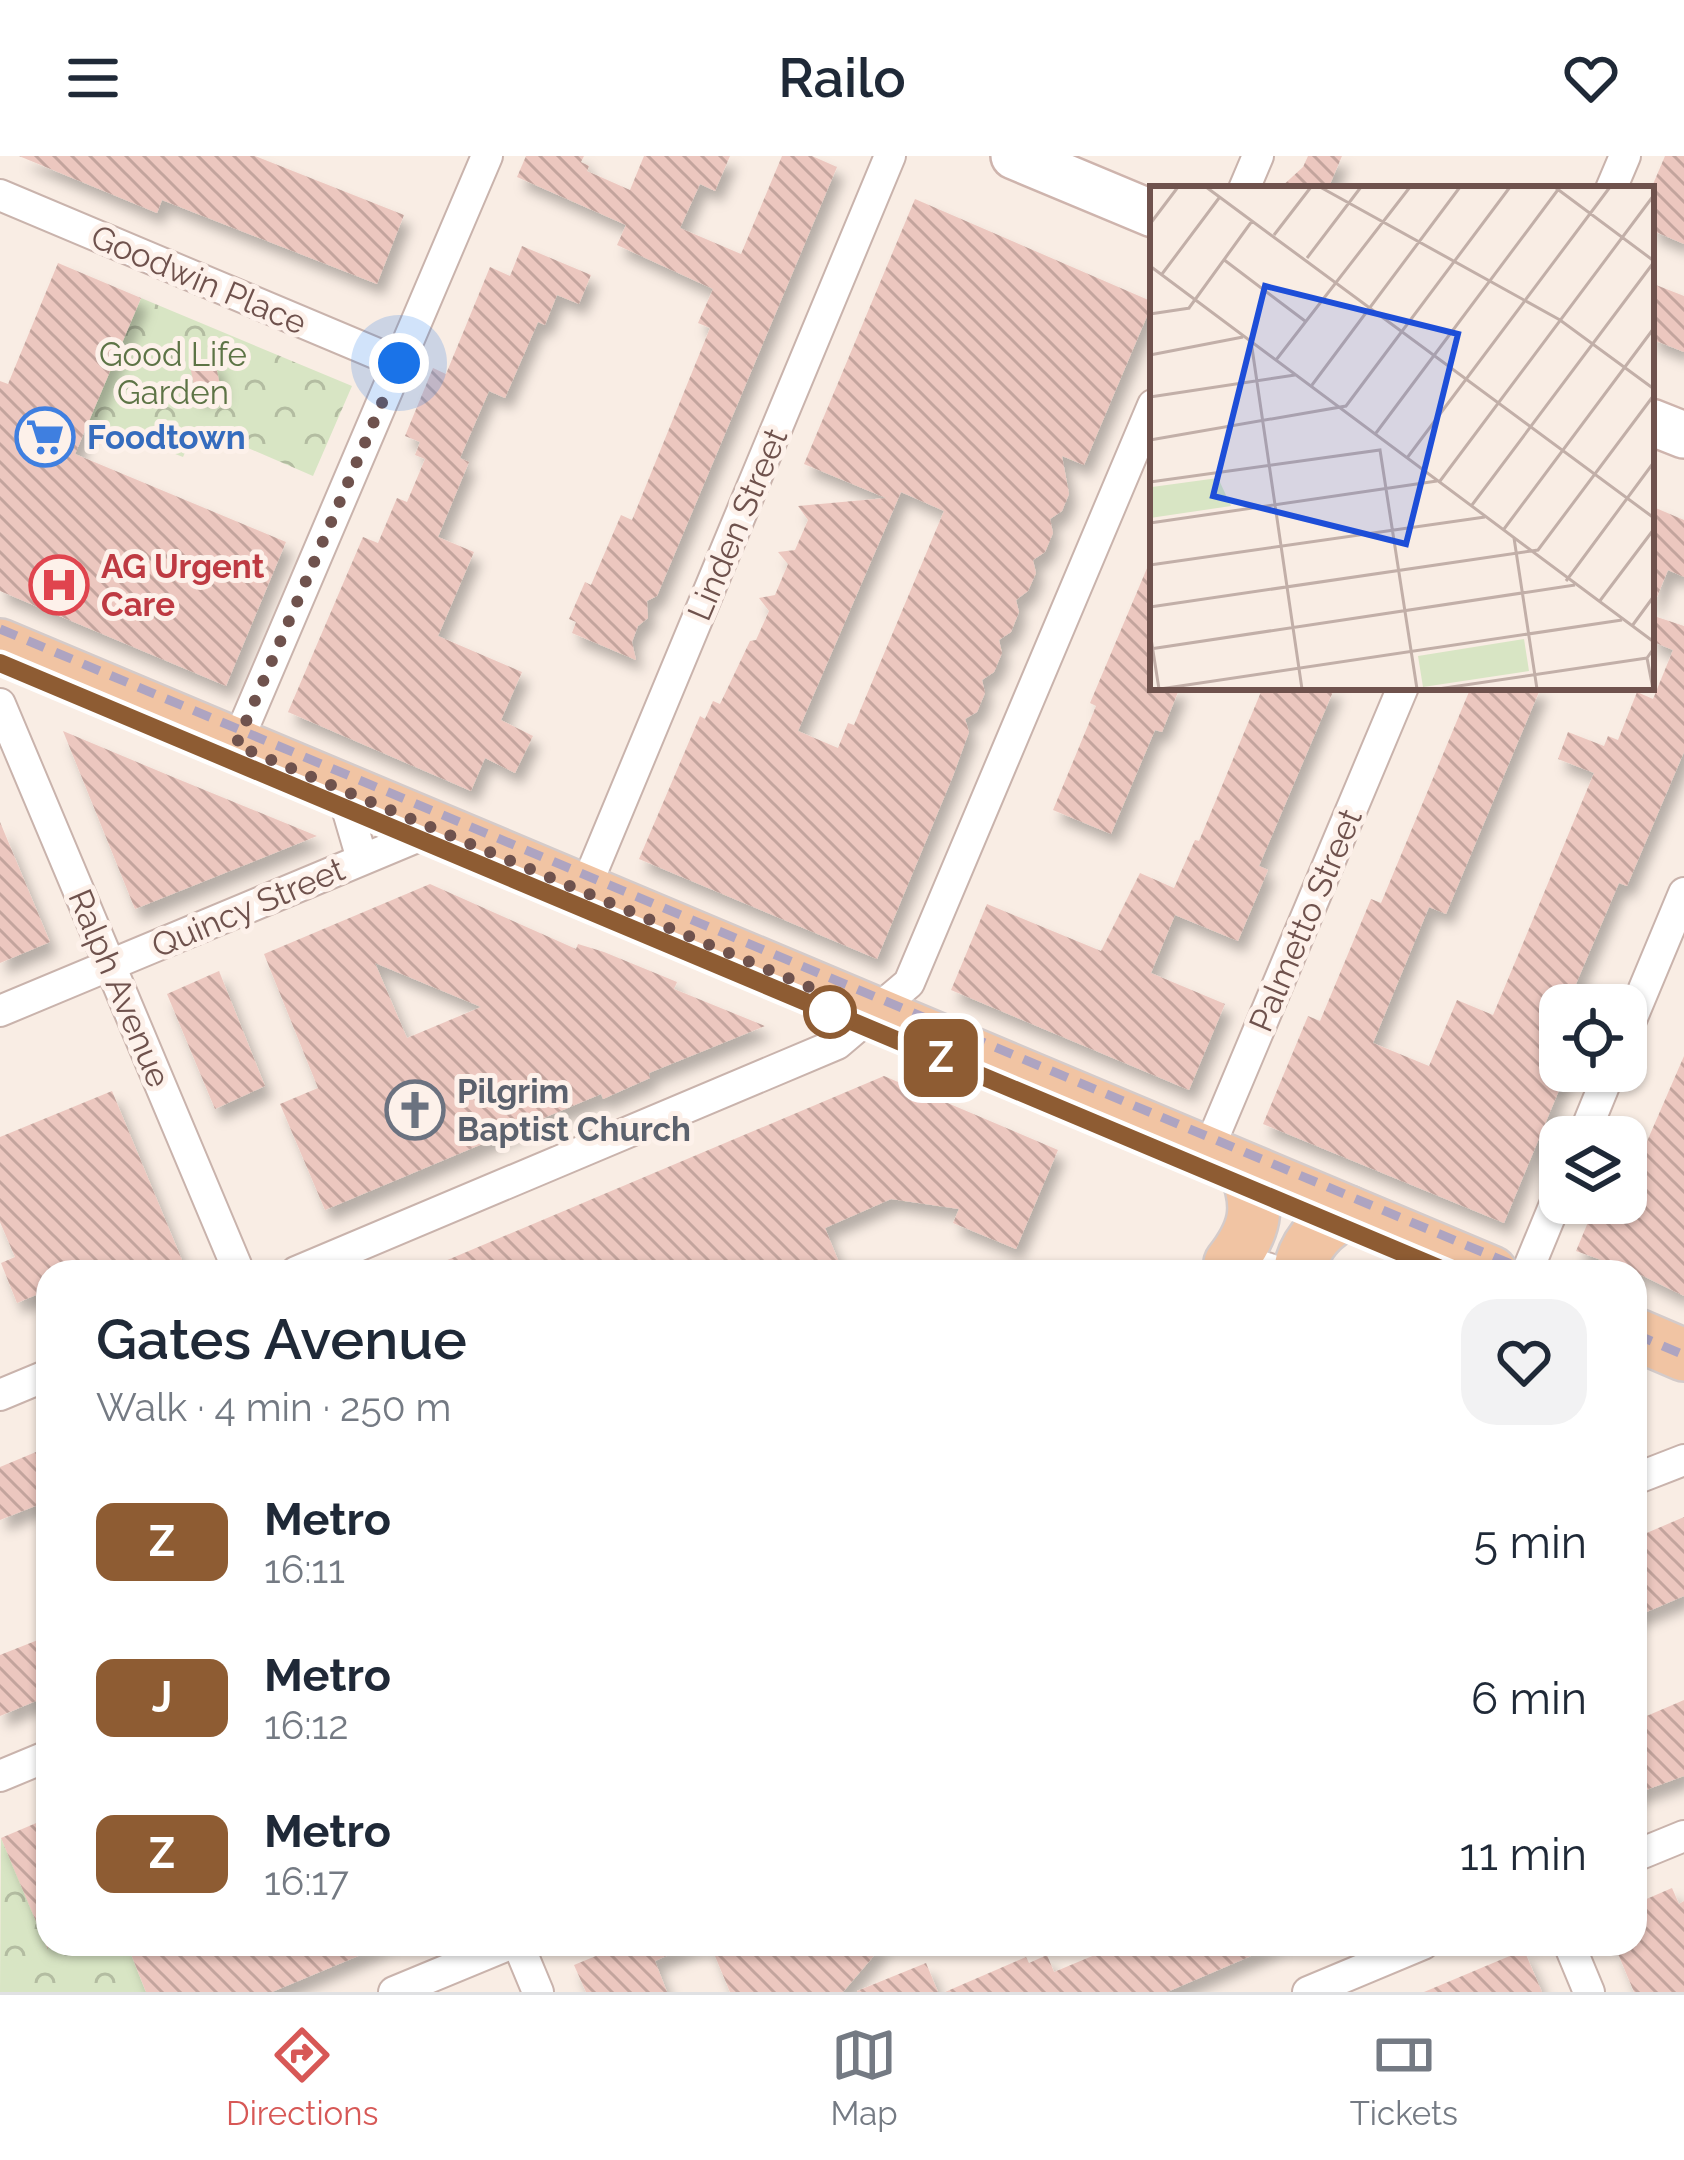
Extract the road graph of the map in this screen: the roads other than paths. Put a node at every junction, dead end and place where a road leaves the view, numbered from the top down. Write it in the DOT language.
graph roads {
  1 [pos="487,156"];
  2 [pos="890,156"];
  3 [pos="1014,156"];
  4 [pos="1258,156"];
  5 [pos="1625,156"];
  6 [pos="1245,186"];
  7 [pos="1612,186"];
  8 [pos="0,195"];
  9 [pos="1150,213"];
  10 [pos="399,363"];
  11 [pos="1150,412"];
  12 [pos="1654,423"];
  13 [pos="1684,435"];
  14 [pos="0,645"];
  15 [pos="1401,690"];
  16 [pos="0,704"];
  17 [pos="236,745"];
  18 [pos="342,791"];
  19 [pos="436,829"];
  20 [pos="362,859"];
  21 [pos="584,891"];
  22 [pos="1684,893"];
  23 [pos="110,965"];
  24 [pos="1646,984"];
  25 [pos="0,1011"];
  26 [pos="875,1013"];
  27 [pos="1226,1161"];
  28 [pos="1348,1212"];
  29 [pos="1547,1224"];
  30 [pos="234,1260"];
  31 [pos="325,1260"];
  32 [pos="1241,1260"];
  33 [pos="1304,1260"];
  34 [pos="1462,1260"];
  35 [pos="1532,1260"];
  36 [pos="1647,1339"];
  37 [pos="1684,1355"];
  38 [pos="36,1381"];
  39 [pos="0,1395"];
  40 [pos="1684,1460"];
  41 [pos="1647,1474"];
  42 [pos="36,1761"];
  43 [pos="0,1776"];
  44 [pos="1684,1836"];
  45 [pos="1647,1851"];
  46 [pos="484,1956"];
  47 [pos="520,1956"];
  48 [pos="1394,1956"];
  49 [pos="1574,1956"];
  50 [pos="394,1992"];
  51 [pos="538,1992"];
  52 [pos="1308,1992"];
  53 [pos="1589,1992"];
  1 -- 10 [label="street"];
  2 -- 21 [label="street, Linden Street"];
  3 -- 9 [label="main road"];
  4 -- 6 [label="street"];
  5 -- 7 [label="street"];
  8 -- 10 [label="street, Goodwin Place"];
  10 -- 17 [label="street"];
  11 -- 26 [label="street"];
  12 -- 13 [label="main road"];
  14 -- 17 [label="main road"];
  15 -- 27 [label="street, Palmetto Street"];
  16 -- 23 [label="street, Ralph Avenue"];
  17 -- 18 [label="main road"];
  18 -- 19 [label="main road"];
  18 -- 20 [label="street, Quincy Street"];
  19 -- 20 [label="street, Quincy Street"];
  19 -- 21 [label="main road"];
  20 -- 23 [label="street, Quincy Street"];
  21 -- 26 [label="main road"];
  22 -- 24 [label="street"];
  23 -- 25 [label="street, Quincy Street"];
  23 -- 30 [label="street, Ralph Avenue"];
  26 -- 27 [label="main road"];
  26 -- 31 [label="street"];
  27 -- 28 [label="main road"];
  27 -- 32 [label="main road"];
  28 -- 33 [label="main road"];
  28 -- 34 [label="main road"];
  29 -- 35 [label="street"];
  36 -- 37 [label="main road"];
  38 -- 39 [label="street"];
  40 -- 41 [label="street"];
  42 -- 43 [label="street"];
  44 -- 45 [label="street"];
  46 -- 50 [label="street"];
  47 -- 51 [label="street"];
  48 -- 52 [label="street"];
  49 -- 53 [label="street"];
}
